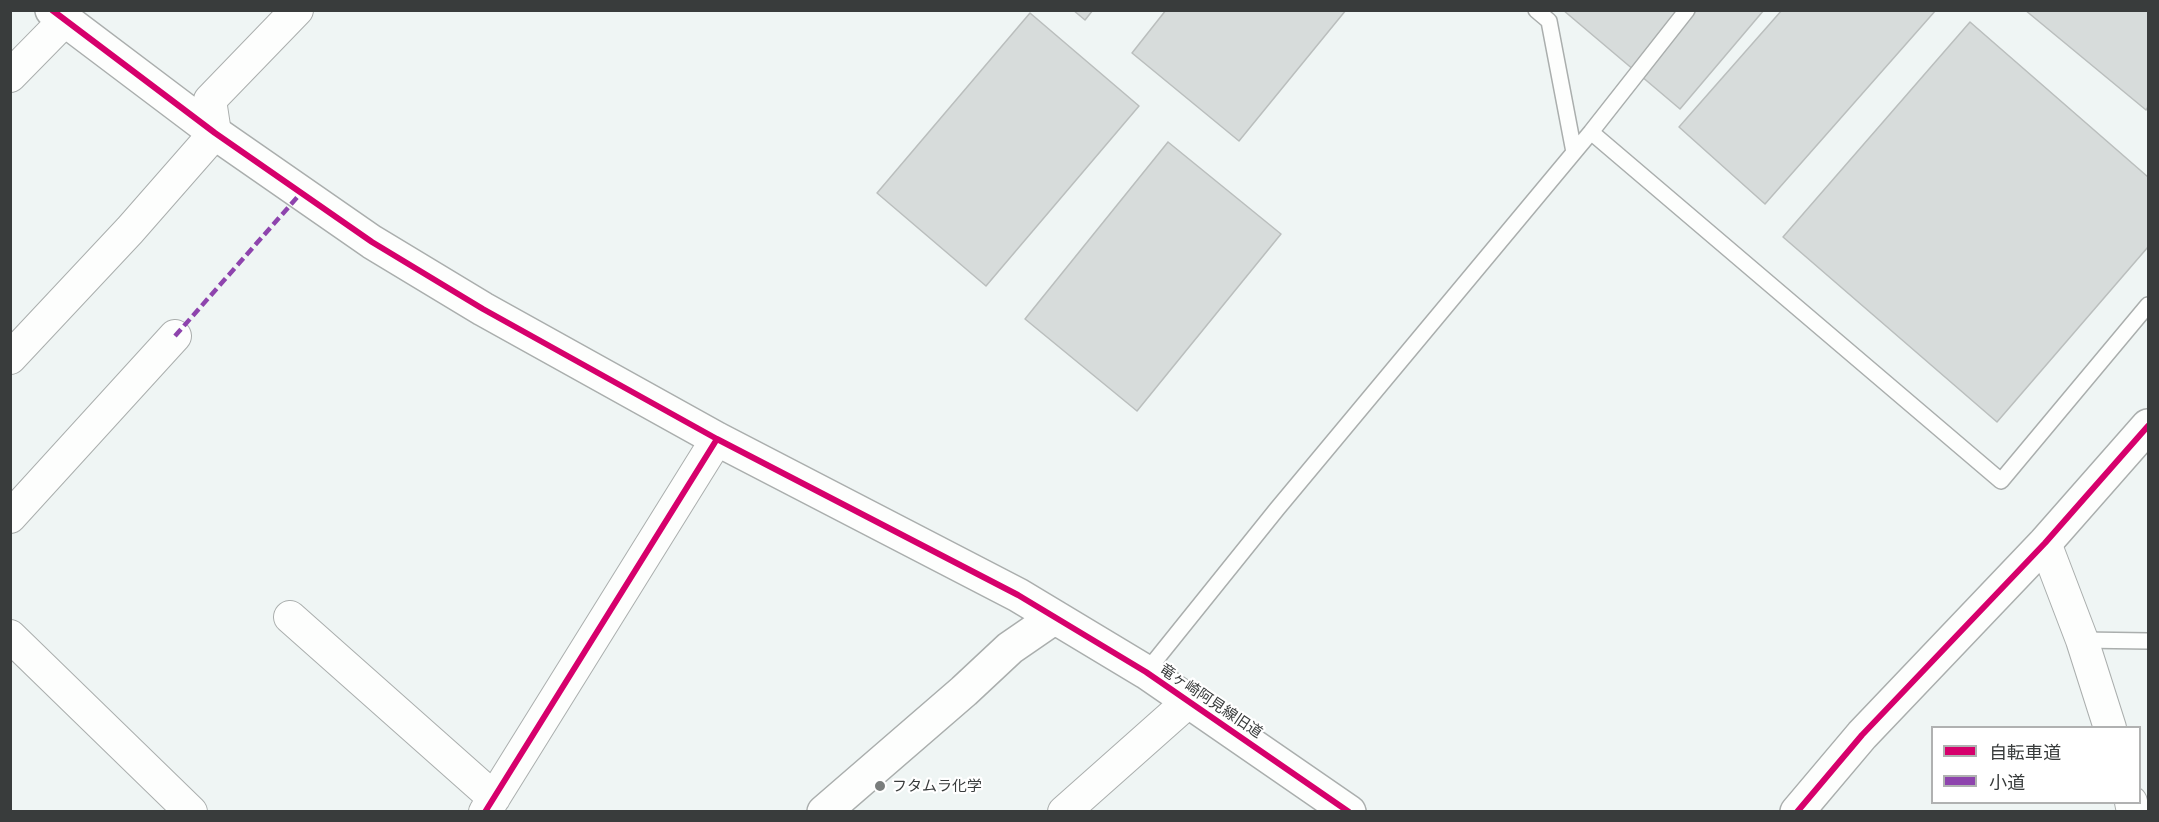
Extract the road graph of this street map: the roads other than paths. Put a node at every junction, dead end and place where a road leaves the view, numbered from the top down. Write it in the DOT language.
graph roads {
  1 [pos="297,10"];
  2 [pos="1536,10"];
  3 [pos="1687,10"];
  4 [pos="59,15"];
  5 [pos="10,76"];
  6 [pos="1591,132"];
  7 [pos="215,133"];
  8 [pos="1574,153"];
  9 [pos="2148,305"];
  10 [pos="174,336"];
  11 [pos="10,358"];
  12 [pos="2148,426"];
  13 [pos="717,439"];
  14 [pos="10,517"];
  15 [pos="2045,543"];
  16 [pos="290,617"];
  17 [pos="1055,617"];
  18 [pos="10,636"];
  19 [pos="2082,640"];
  20 [pos="2148,641"];
  21 [pos="1146,672"];
  22 [pos="1189,701"];
  23 [pos="2109,726"];
  24 [pos="490,805"];
  25 [pos="191,812"];
  26 [pos="824,812"];
  27 [pos="1064,812"];
  28 [pos="1349,812"];
  29 [pos="1797,812"];
  1 -- 7 [label="street"];
  2 -- 8 [label="lane"];
  3 -- 6 [label="lane"];
  4 -- 5 [label="street"];
  4 -- 7 [label="street, 竜ヶ崎阿見線旧道"];
  6 -- 8 [label="lane"];
  6 -- 9 [label="lane"];
  7 -- 11 [label="street"];
  7 -- 13 [label="street, 竜ヶ崎阿見線旧道"];
  8 -- 21 [label="lane"];
  10 -- 14 [label="street"];
  12 -- 15 [label="street"];
  13 -- 17 [label="street, 竜ヶ崎阿見線旧道"];
  13 -- 24 [label="street"];
  15 -- 19 [label="street"];
  15 -- 29 [label="street"];
  16 -- 24 [label="street"];
  17 -- 21 [label="street, 竜ヶ崎阿見線旧道"];
  17 -- 26 [label="street"];
  18 -- 25 [label="street"];
  19 -- 20 [label="lane"];
  19 -- 23 [label="street"];
  21 -- 22 [label="street, 竜ヶ崎阿見線旧道"];
  22 -- 27 [label="street"];
  22 -- 28 [label="street, 竜ヶ崎阿見線旧道"];
}
